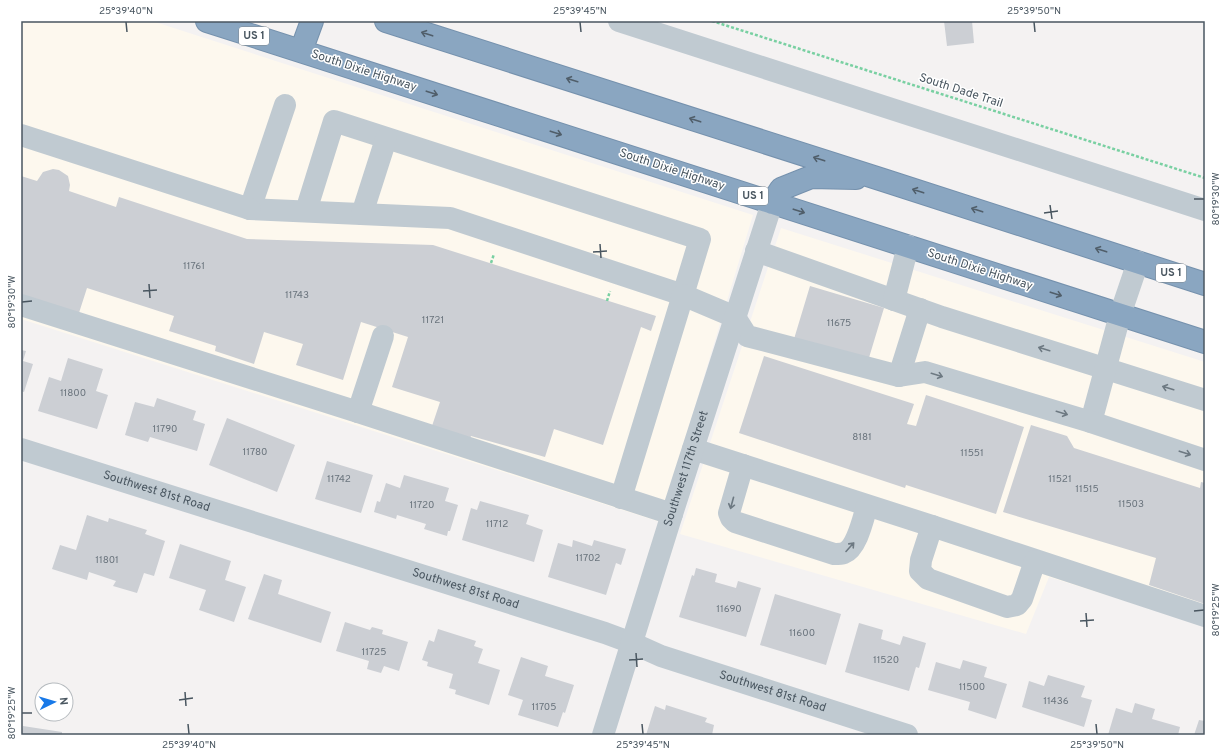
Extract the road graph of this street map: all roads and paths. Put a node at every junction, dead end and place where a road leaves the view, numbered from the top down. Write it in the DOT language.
graph roads {
  1 [pos="208,21"];
  2 [pos="312,21"];
  3 [pos="386,21"];
  4 [pos="619,21"];
  5 [pos="712,21"];
  6 [pos="302,51"];
  7 [pos="285,105"];
  8 [pos="21,135"];
  9 [pos="386,139"];
  10 [pos="1205,178"];
  11 [pos="883,180"];
  12 [pos="772,203"];
  13 [pos="250,209"];
  14 [pos="1205,210"];
  15 [pos="306,211"];
  16 [pos="362,214"];
  17 [pos="908,246"];
  18 [pos="756,251"];
  19 [pos="1138,262"];
  20 [pos="1205,284"];
  21 [pos="683,295"];
  22 [pos="894,300"];
  23 [pos="21,305"];
  24 [pos="920,309"];
  25 [pos="1120,315"];
  26 [pos="735,318"];
  27 [pos="383,336"];
  28 [pos="1205,342"];
  29 [pos="1105,369"];
  30 [pos="899,376"];
  31 [pos="1205,400"];
  32 [pos="358,412"];
  33 [pos="1091,422"];
  34 [pos="21,449"];
  35 [pos="693,449"];
  36 [pos="1205,460"];
  37 [pos="743,465"];
  38 [pos="621,498"];
  39 [pos="867,506"];
  40 [pos="672,514"];
  41 [pos="932,526"];
  42 [pos="1035,561"];
  43 [pos="1205,616"];
  44 [pos="632,643"];
  45 [pos="603,735"];
  46 [pos="907,735"];
  1 -- 6 [label="highway, South Dixie Highway / US 1"];
  2 -- 6 [label="highway"];
  11 -- 3 [label="highway, US 1, one-way"];
  4 -- 14 [label="street"];
  5 -- 10 [label="path, South Dade Trail"];
  6 -- 12 [label="highway, South Dixie Highway / US 1, one-way"];
  7 -- 13 [label="street"];
  8 -- 13 [label="street"];
  9 -- 15 [label="street"];
  9 -- 16 [label="street"];
  9 -- 21 [label="street"];
  11 -- 12 [label="highway"];
  19 -- 11 [label="highway, US 1, one-way"];
  12 -- 17 [label="highway, South Dixie Highway / US 1, one-way"];
  12 -- 18 [label="street, Southwest 117th Street"];
  13 -- 15 [label="street"];
  15 -- 16 [label="street"];
  16 -- 21 [label="street"];
  17 -- 22 [label="street"];
  17 -- 25 [label="highway, South Dixie Highway / US 1, one-way"];
  18 -- 22 [label="street"];
  18 -- 26 [label="street, Southwest 117th Street"];
  19 -- 20 [label="highway, US 1"];
  19 -- 25 [label="street"];
  21 -- 26 [label="street"];
  21 -- 38 [label="street"];
  22 -- 24 [label="street"];
  23 -- 32 [label="street"];
  29 -- 24 [label="street, one-way"];
  24 -- 30 [label="street"];
  25 -- 28 [label="highway, South Dixie Highway / US 1"];
  25 -- 29 [label="street"];
  26 -- 30 [label="street"];
  26 -- 35 [label="street, Southwest 117th Street"];
  27 -- 32 [label="street"];
  31 -- 29 [label="street, one-way"];
  29 -- 33 [label="street"];
  30 -- 33 [label="street, one-way"];
  32 -- 38 [label="street"];
  33 -- 36 [label="street, one-way"];
  34 -- 44 [label="street, Southwest 81st Road"];
  35 -- 37 [label="street"];
  35 -- 40 [label="street, Southwest 117th Street"];
  37 -- 39 [label="street"];
  37 -- 39 [label="street, one-way"];
  38 -- 40 [label="street"];
  39 -- 41 [label="street"];
  40 -- 44 [label="street, Southwest 117th Street"];
  41 -- 42 [label="street"];
  41 -- 42 [label="street"];
  42 -- 43 [label="street"];
  44 -- 45 [label="street, Southwest 117th Street"];
  44 -- 46 [label="street, Southwest 81st Road"];
}
